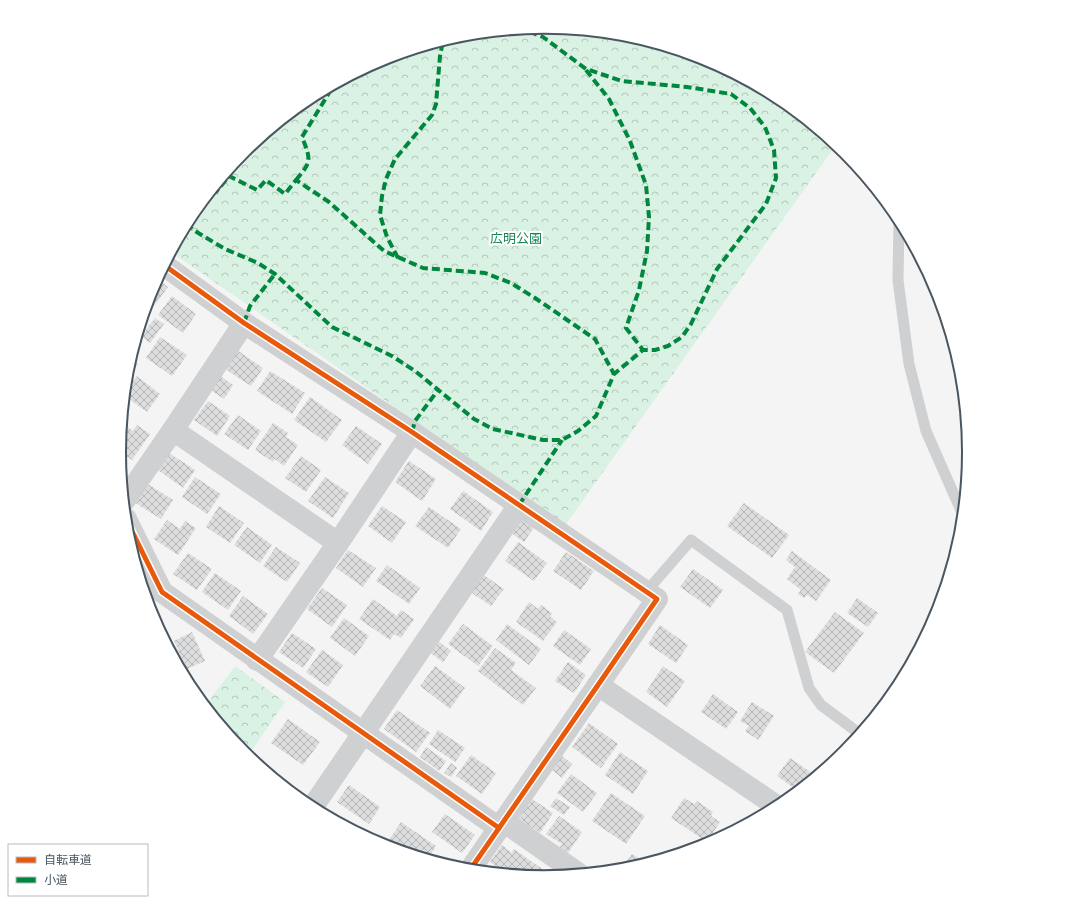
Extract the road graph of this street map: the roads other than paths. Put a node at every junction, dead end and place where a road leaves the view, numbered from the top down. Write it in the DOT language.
graph roads {
  1 [pos="899,231"];
  2 [pos="168,268"];
  3 [pos="244,323"];
  4 [pos="173,430"];
  5 [pos="412,432"];
  6 [pos="129,494"];
  7 [pos="958,504"];
  8 [pos="519,505"];
  9 [pos="135,536"];
  10 [pos="338,543"];
  11 [pos="646,592"];
  12 [pos="257,660"];
  13 [pos="598,685"];
  14 [pos="856,731"];
  15 [pos="364,733"];
  16 [pos="316,802"];
  17 [pos="772,803"];
  18 [pos="501,825"];
  19 [pos="474,864"];
  20 [pos="571,869"];
  1 -- 7 [label="lane"];
  2 -- 3 [label="street"];
  3 -- 4 [label="street"];
  3 -- 5 [label="street"];
  4 -- 6 [label="street"];
  4 -- 10 [label="street"];
  5 -- 8 [label="street"];
  5 -- 10 [label="street"];
  8 -- 11 [label="street"];
  8 -- 15 [label="street"];
  9 -- 12 [label="street"];
  10 -- 12 [label="street"];
  11 -- 13 [label="street"];
  11 -- 14 [label="lane"];
  12 -- 15 [label="street"];
  13 -- 17 [label="street"];
  13 -- 18 [label="street"];
  15 -- 16 [label="street"];
  15 -- 18 [label="street"];
  18 -- 19 [label="street"];
  18 -- 20 [label="street"];
}
